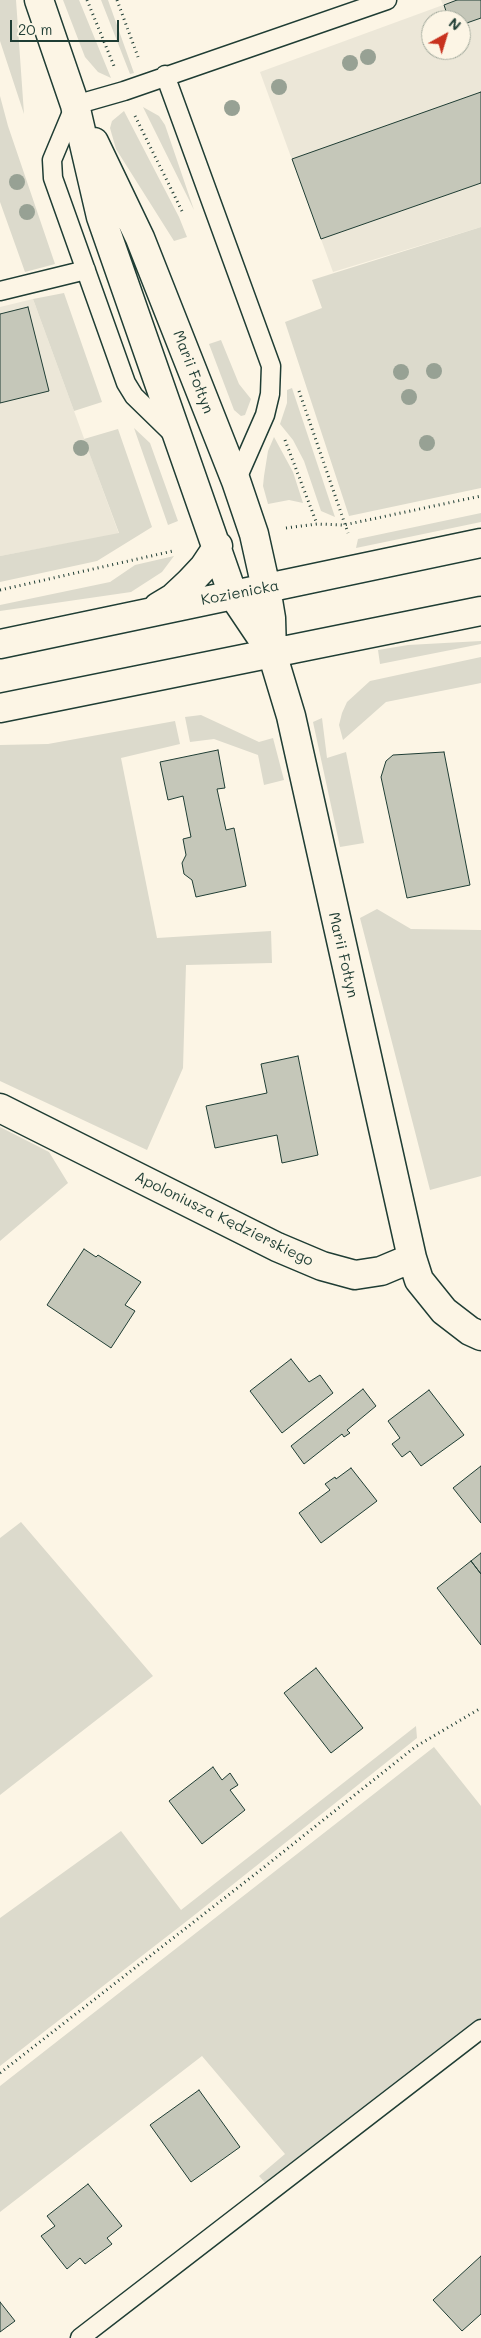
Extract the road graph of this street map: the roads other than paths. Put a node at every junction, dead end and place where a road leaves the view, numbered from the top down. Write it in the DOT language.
graph roads {
  1 [pos="39,0"];
  2 [pos="387,0"];
  3 [pos="165,75"];
  4 [pos="75,104"];
  5 [pos="86,270"];
  6 [pos="0,291"];
  7 [pos="180,441"];
  8 [pos="236,481"];
  9 [pos="481,543"];
  10 [pos="218,546"];
  11 [pos="266,588"];
  12 [pos="233,595"];
  13 [pos="152,611"];
  14 [pos="481,611"];
  15 [pos="0,644"];
  16 [pos="272,653"];
  17 [pos="0,708"];
  18 [pos="0,1108"];
  19 [pos="412,1258"];
  20 [pos="481,1336"];
  21 [pos="481,2030"];
  22 [pos="80,2338"];
  1 -- 4 [label="street, Marii Fołtyn"];
  2 -- 3 [label="lane"];
  3 -- 4 [label="lane"];
  3 -- 8 [label="lane"];
  4 -- 5 [label="lane"];
  4 -- 7 [label="street, Marii Fołtyn"];
  4 -- 8 [label="street, Marii Fołtyn"];
  5 -- 6 [label="lane"];
  5 -- 7 [label="lane"];
  7 -- 10 [label="street, Marii Fołtyn"];
  8 -- 11 [label="street, Marii Fołtyn"];
  9 -- 11 [label="street, Kozienicka"];
  10 -- 12 [label="street, Marii Fołtyn"];
  10 -- 13 [label="street"];
  11 -- 12 [label="street, Kozienicka"];
  11 -- 16 [label="street, Marii Fołtyn"];
  12 -- 13 [label="street, Kozienicka"];
  12 -- 16 [label="street, Marii Fołtyn"];
  13 -- 15 [label="street, Kozienicka"];
  14 -- 16 [label="street"];
  16 -- 17 [label="street"];
  16 -- 19 [label="street, Marii Fołtyn"];
  18 -- 19 [label="street, Apoloniusza Kędzierskiego"];
  19 -- 20 [label="street"];
  21 -- 22 [label="lane"];
}
